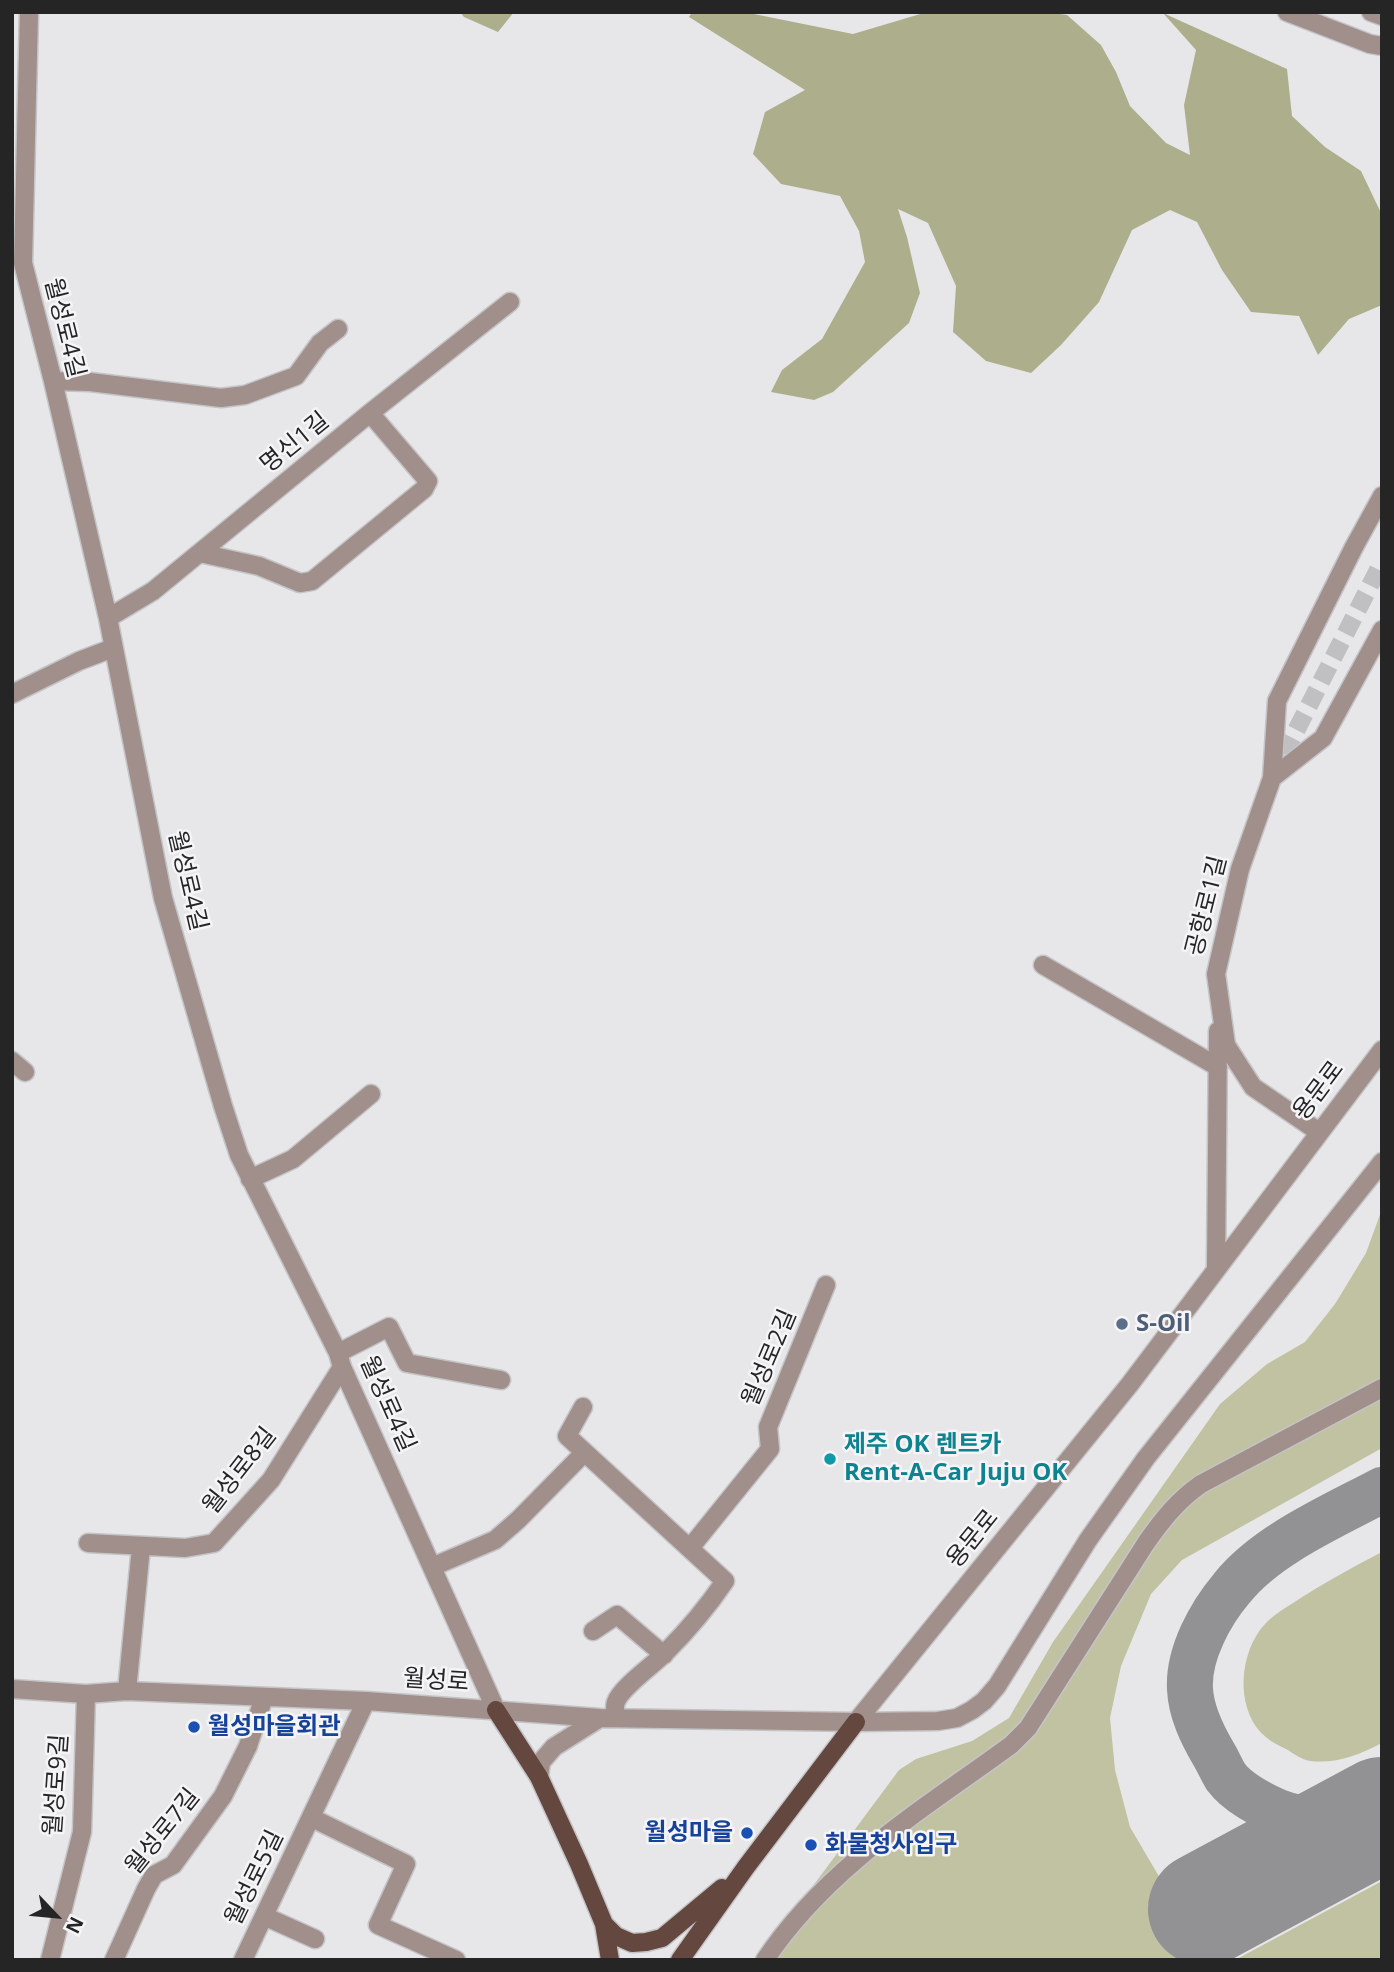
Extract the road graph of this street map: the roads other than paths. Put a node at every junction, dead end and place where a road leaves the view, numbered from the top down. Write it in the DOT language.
graph roads {
  1 [pos="29,12"];
  2 [pos="1287,12"];
  3 [pos="1371,12"];
  4 [pos="1382,16"];
  5 [pos="1382,46"];
  6 [pos="510,302"];
  7 [pos="338,329"];
  8 [pos="53,381"];
  9 [pos="370,413"];
  10 [pos="1382,495"];
  11 [pos="200,553"];
  12 [pos="108,618"];
  13 [pos="1382,630"];
  14 [pos="113,648"];
  15 [pos="12,694"];
  16 [pos="1272,778"];
  17 [pos="1043,965"];
  18 [pos="1219,993"];
  19 [pos="1382,1050"];
  20 [pos="1218,1067"];
  21 [pos="371,1094"];
  22 [pos="1319,1132"];
  23 [pos="1382,1162"];
  24 [pos="250,1179"];
  25 [pos="1216,1269"];
  26 [pos="826,1285"];
  27 [pos="340,1360"];
  28 [pos="501,1380"];
  29 [pos="1382,1388"];
  30 [pos="583,1407"];
  31 [pos="584,1453"];
  32 [pos="88,1543"];
  33 [pos="141,1547"];
  34 [pos="691,1548"];
  35 [pos="432,1567"];
  36 [pos="593,1631"];
  37 [pos="664,1655"];
  38 [pos="12,1689"];
  39 [pos="127,1691"];
  40 [pos="86,1693"];
  41 [pos="264,1697"];
  42 [pos="366,1701"];
  43 [pos="496,1710"];
  44 [pos="608,1718"];
  45 [pos="856,1723"];
  46 [pos="538,1777"];
  47 [pos="312,1818"];
  48 [pos="746,1867"];
  49 [pos="264,1916"];
  50 [pos="604,1924"];
  51 [pos="315,1939"];
  52 [pos="50,1960"];
  53 [pos="114,1960"];
  54 [pos="243,1960"];
  55 [pos="456,1960"];
  56 [pos="610,1960"];
  57 [pos="680,1960"];
  58 [pos="765,1960"];
  1 -- 8 [label="street, 월성로4길"];
  2 -- 5 [label="street"];
  3 -- 4 [label="street"];
  6 -- 9 [label="street, 명신1길"];
  7 -- 8 [label="street"];
  8 -- 12 [label="street, 월성로4길"];
  9 -- 11 [label="street, 명신1길"];
  9 -- 11 [label="street"];
  10 -- 16 [label="street, 공항로1길"];
  11 -- 12 [label="street, 명신1길"];
  12 -- 14 [label="street, 월성로4길"];
  13 -- 16 [label="street"];
  14 -- 15 [label="street"];
  14 -- 24 [label="street, 월성로4길"];
  16 -- 18 [label="street, 공항로1길"];
  17 -- 20 [label="street"];
  18 -- 20 [label="street"];
  18 -- 22 [label="street, 공항로1길"];
  19 -- 22 [label="street, 용문로"];
  20 -- 25 [label="street"];
  21 -- 24 [label="street"];
  22 -- 25 [label="street, 용문로"];
  23 -- 45 [label="street, 월성로"];
  24 -- 27 [label="street, 월성로4길"];
  25 -- 45 [label="street, 용문로"];
  26 -- 34 [label="street, 월성로2길"];
  27 -- 28 [label="street"];
  27 -- 33 [label="street, 월성로8길"];
  27 -- 35 [label="street, 월성로4길"];
  29 -- 58 [label="street"];
  30 -- 31 [label="street"];
  31 -- 34 [label="street"];
  31 -- 35 [label="street"];
  32 -- 33 [label="street, 월성로8길"];
  33 -- 39 [label="street"];
  34 -- 37 [label="street"];
  35 -- 43 [label="street, 월성로4길"];
  36 -- 37 [label="street"];
  37 -- 44 [label="street"];
  38 -- 40 [label="street, 월성로"];
  39 -- 40 [label="street, 월성로"];
  39 -- 41 [label="street, 월성로"];
  40 -- 52 [label="street, 월성로9길"];
  41 -- 42 [label="street, 월성로"];
  41 -- 53 [label="street, 월성로7길"];
  42 -- 43 [label="street, 월성로"];
  42 -- 47 [label="street, 월성로5길"];
  43 -- 44 [label="street, 월성로"];
  43 -- 46 [label="main road"];
  44 -- 45 [label="street, 월성로"];
  44 -- 46 [label="street"];
  45 -- 48 [label="main road, 용문로"];
  46 -- 50 [label="main road"];
  47 -- 49 [label="street, 월성로5길"];
  47 -- 55 [label="street, 월성로5길"];
  48 -- 50 [label="main road"];
  48 -- 57 [label="main road, 용문로"];
  49 -- 51 [label="street"];
  49 -- 54 [label="street, 월성로5길"];
  50 -- 56 [label="main road"];
}
